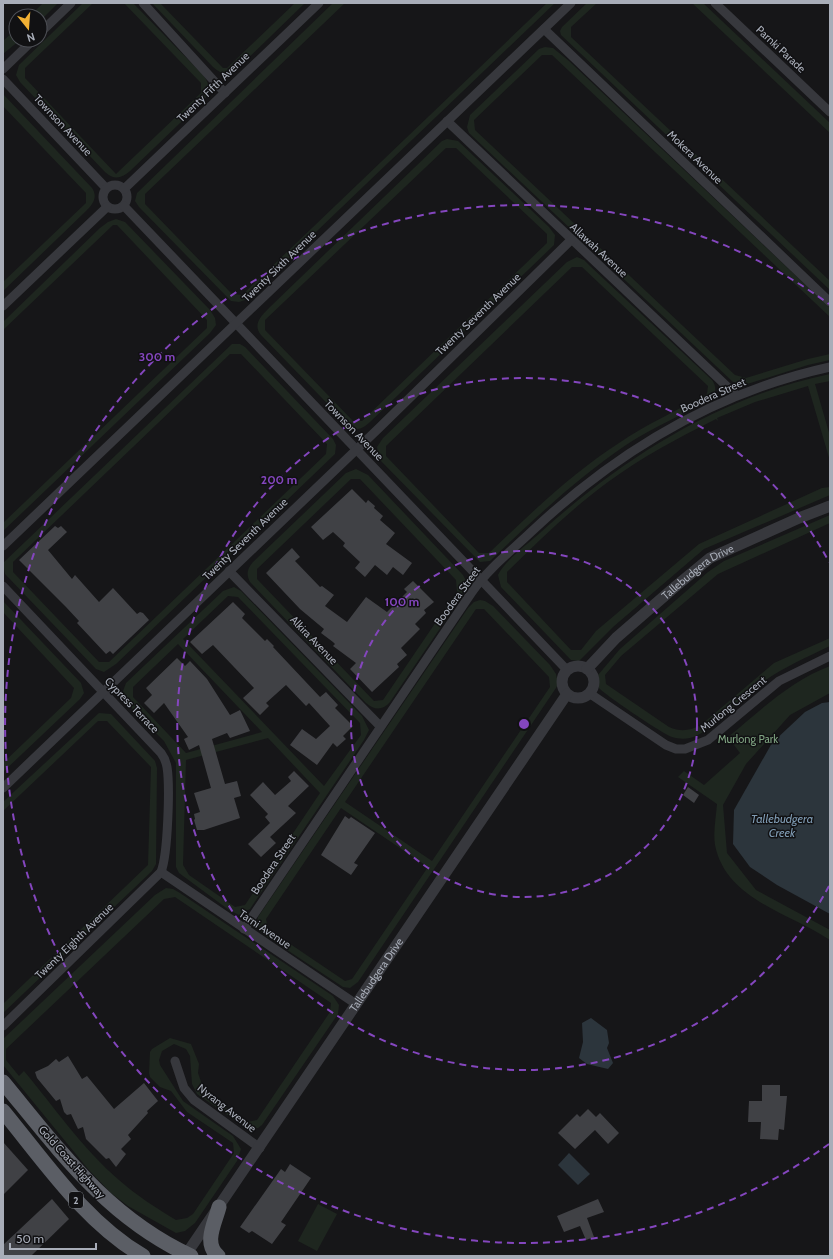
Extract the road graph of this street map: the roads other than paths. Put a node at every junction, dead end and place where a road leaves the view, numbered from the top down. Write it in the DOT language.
graph roads {
  1 [pos="71,3"];
  2 [pos="143,3"];
  3 [pos="319,3"];
  4 [pos="571,3"];
  5 [pos="715,3"];
  6 [pos="48,25"];
  7 [pos="544,29"];
  8 [pos="25,48"];
  9 [pos="3,69"];
  10 [pos="3,79"];
  11 [pos="225,93"];
  12 [pos="830,112"];
  13 [pos="447,121"];
  14 [pos="106,188"];
  15 [pos="124,189"];
  16 [pos="124,206"];
  17 [pos="107,207"];
  18 [pos="571,240"];
  19 [pos="830,302"];
  20 [pos="3,306"];
  21 [pos="236,324"];
  22 [pos="830,367"];
  23 [pos="736,395"];
  24 [pos="356,450"];
  25 [pos="830,506"];
  26 [pos="3,546"];
  27 [pos="229,571"];
  28 [pos="482,580"];
  29 [pos="3,586"];
  30 [pos="830,656"];
  31 [pos="587,669"];
  32 [pos="568,670"];
  33 [pos="103,692"];
  34 [pos="589,693"];
  35 [pos="567,694"];
  36 [pos="380,726"];
  37 [pos="3,788"];
  38 [pos="161,872"];
  39 [pos="244,929"];
  40 [pos="356,1004"];
  41 [pos="3,1026"];
  42 [pos="175,1061"];
  43 [pos="3,1082"];
  44 [pos="3,1112"];
  45 [pos="260,1148"];
  46 [pos="219,1207"];
  47 [pos="188,1255"];
  48 [pos="143,1256"];
  49 [pos="218,1256"];
  1 -- 6 [label="street"];
  2 -- 11 [label="street"];
  3 -- 11 [label="street, Twenty Fifth Avenue"];
  4 -- 7 [label="street, Twenty Sixth Avenue"];
  5 -- 12 [label="street, Parnki Parade"];
  7 -- 13 [label="street, Twenty Sixth Avenue"];
  7 -- 19 [label="street, Mokera Avenue"];
  8 -- 9 [label="street"];
  10 -- 14 [label="street, Townson Avenue"];
  11 -- 15 [label="street, Twenty Fifth Avenue"];
  13 -- 18 [label="street, Allawah Avenue"];
  13 -- 21 [label="street, Twenty Sixth Avenue"];
  14 -- 15 [label="street"];
  14 -- 17 [label="street"];
  15 -- 16 [label="street"];
  16 -- 17 [label="street"];
  16 -- 21 [label="street, Townson Avenue"];
  17 -- 20 [label="street"];
  18 -- 23 [label="street, Allawah Avenue"];
  18 -- 24 [label="street, Twenty Seventh Avenue"];
  21 -- 24 [label="street, Townson Avenue"];
  21 -- 26 [label="street, Twenty Sixth Avenue"];
  22 -- 23 [label="street, Boodera Street"];
  23 -- 28 [label="street, Boodera Street"];
  24 -- 27 [label="street, Twenty Seventh Avenue"];
  24 -- 28 [label="street, Townson Avenue"];
  25 -- 31 [label="street, Tallebudgera Drive"];
  27 -- 33 [label="street, Twenty Seventh Avenue"];
  27 -- 36 [label="street, Alkira Avenue"];
  28 -- 32 [label="street, Townson Avenue"];
  28 -- 36 [label="street, Boodera Street"];
  29 -- 33 [label="street, Cypress Terrace"];
  30 -- 34 [label="street, Murlong Crescent"];
  31 -- 32 [label="street"];
  31 -- 34 [label="street"];
  32 -- 35 [label="street"];
  33 -- 37 [label="street, Twenty Seventh Avenue"];
  33 -- 38 [label="street, Cypress Terrace"];
  34 -- 35 [label="street"];
  35 -- 40 [label="street, Tallebudgera Drive"];
  36 -- 39 [label="street, Boodera Street"];
  38 -- 39 [label="street, Tarni Avenue"];
  38 -- 41 [label="street, Twenty Eighth Avenue"];
  39 -- 40 [label="street, Tarni Avenue"];
  40 -- 45 [label="street, Tallebudgera Drive"];
  42 -- 45 [label="street, Nyrang Avenue"];
  43 -- 47 [label="highway, Gold Coast Highway / 2"];
  44 -- 48 [label="highway, Gold Coast Highway / 2"];
  45 -- 46 [label="street, Tallebudgera Drive"];
  46 -- 47 [label="street, Tallebudgera Drive"];
  46 -- 49 [label="highway"];
}
